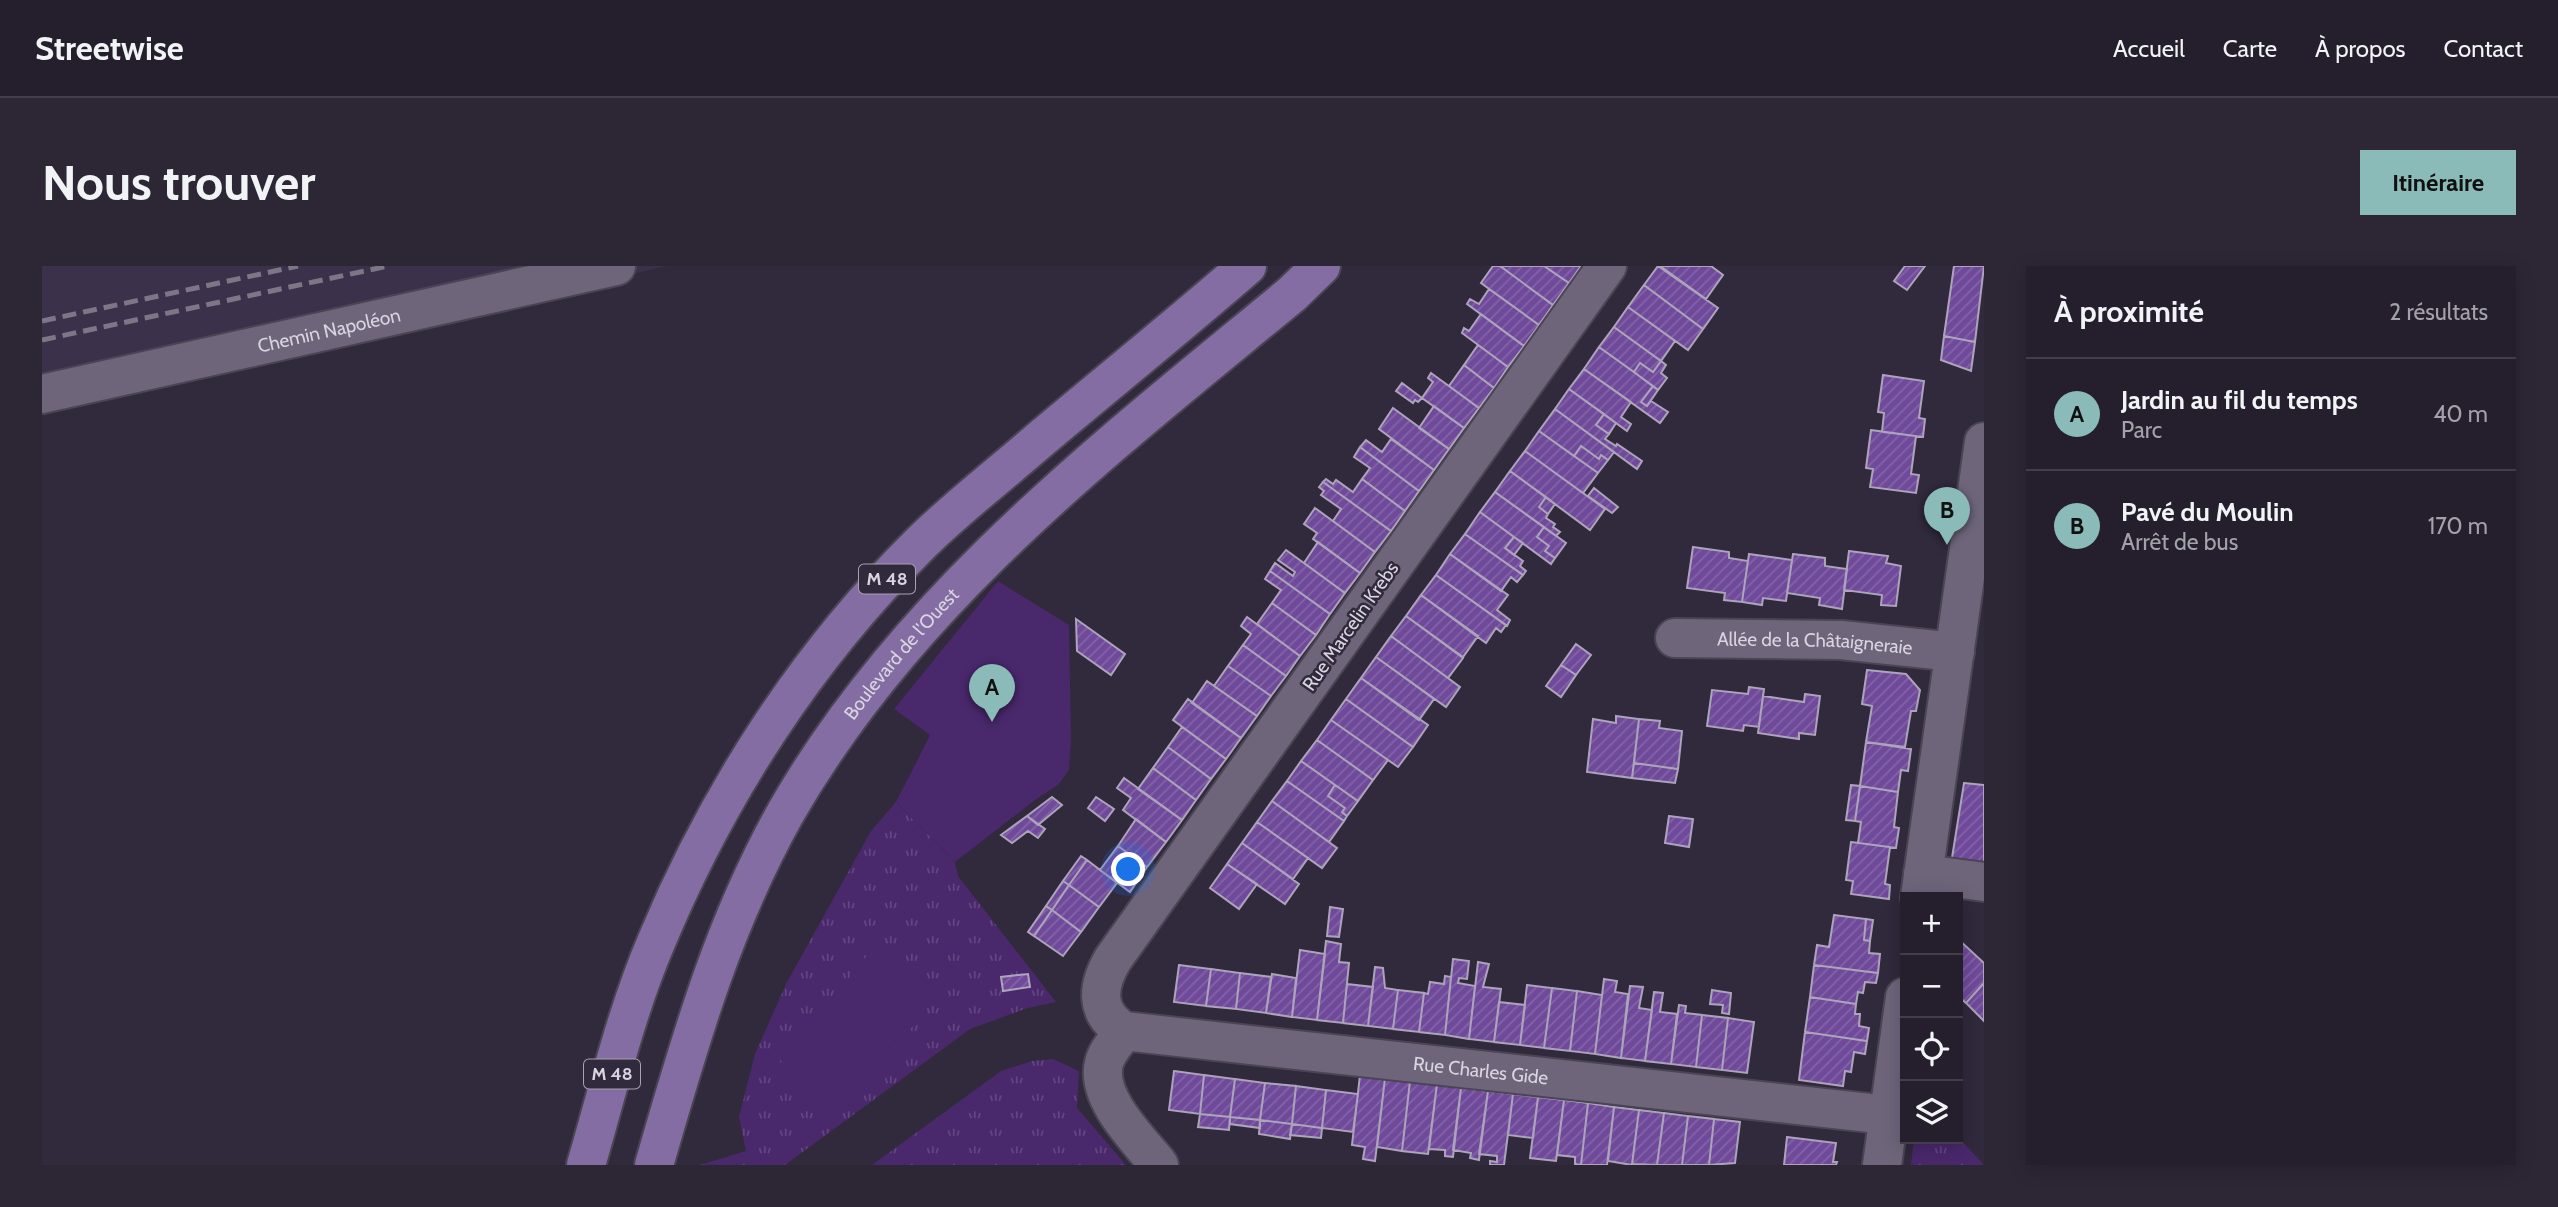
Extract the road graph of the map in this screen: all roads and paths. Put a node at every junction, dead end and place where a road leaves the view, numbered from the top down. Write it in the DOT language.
graph roads {
  1 [pos="616,266"];
  2 [pos="1247,266"];
  3 [pos="1321,266"];
  4 [pos="1607,266"];
  5 [pos="42,394"];
  6 [pos="1984,442"];
  7 [pos="1675,638"];
  8 [pos="1955,652"];
  9 [pos="1984,882"];
  10 [pos="1921,886"];
  11 [pos="1902,1018"];
  12 [pos="1124,1031"];
  13 [pos="1888,1115"];
  14 [pos="586,1165"];
  15 [pos="653,1165"];
  16 [pos="1159,1165"];
  17 [pos="1882,1165"];
  1 -- 5 [label="street, Chemin Napoléon"];
  2 -- 14 [label="main road, M 48"];
  3 -- 15 [label="main road, Boulevard de l'Ouest / M 48"];
  4 -- 12 [label="street, Rue Marcelin Krebs"];
  6 -- 8 [label="street"];
  7 -- 8 [label="street, Allée de la Châtaigneraie"];
  8 -- 10 [label="street"];
  9 -- 10 [label="street"];
  11 -- 13 [label="street"];
  12 -- 13 [label="street, Rue Charles Gide"];
  12 -- 16 [label="street"];
  13 -- 17 [label="street"];
}
